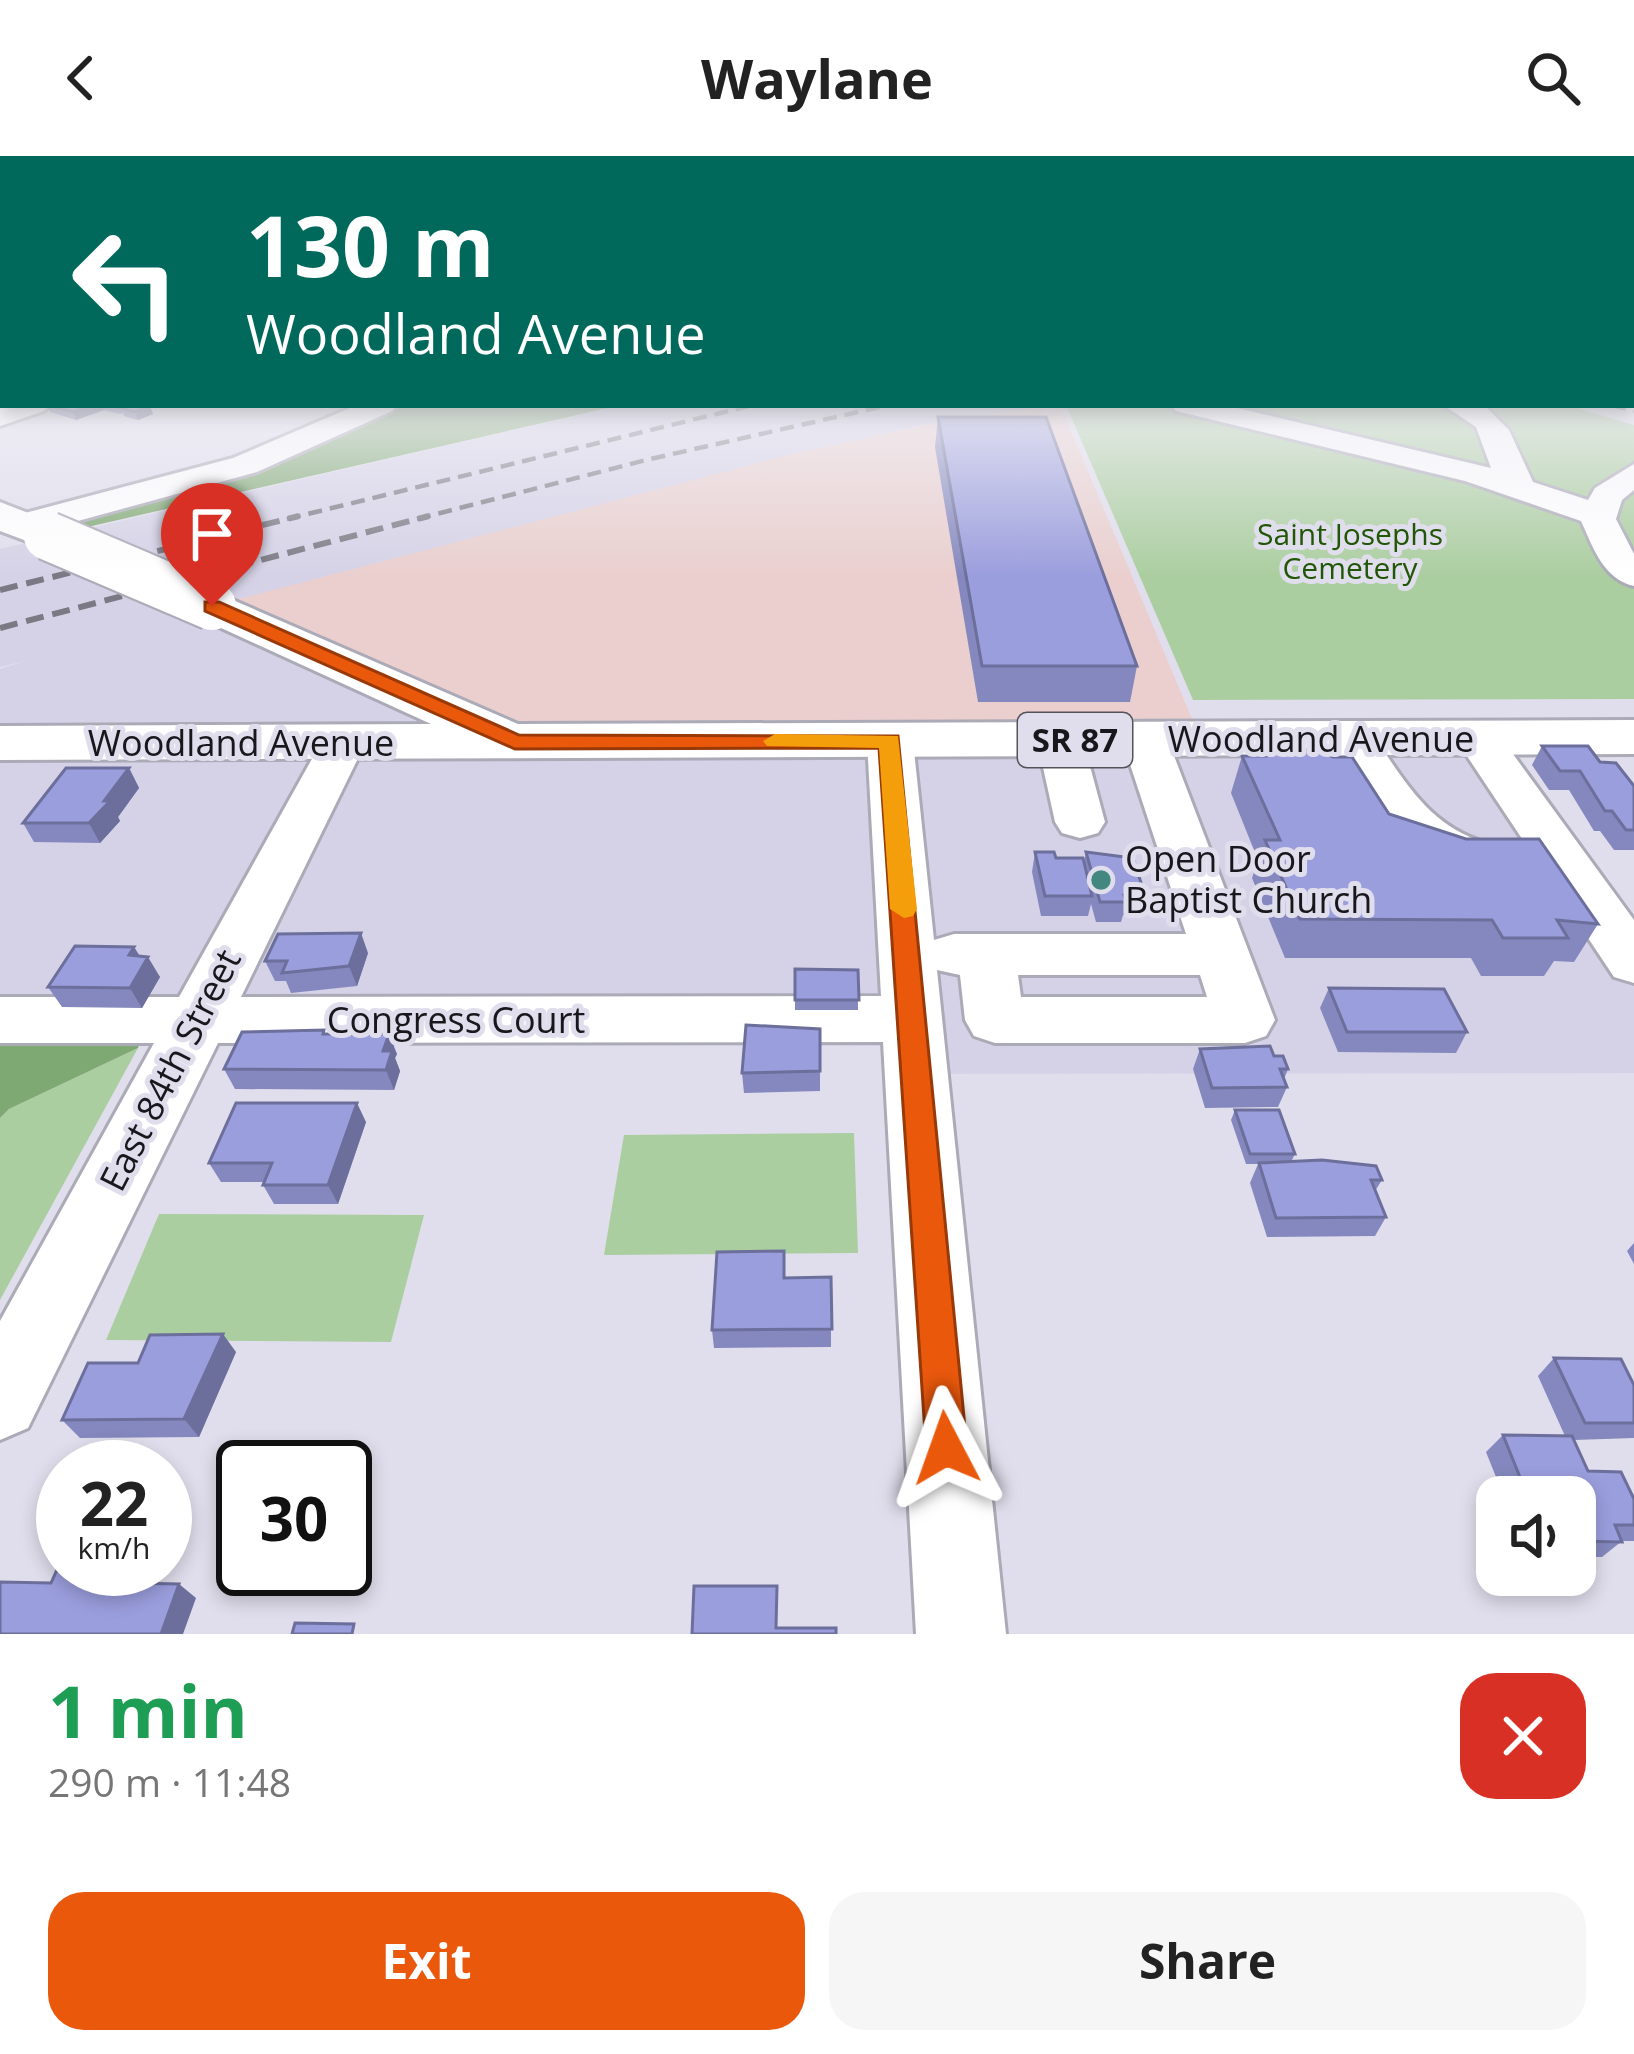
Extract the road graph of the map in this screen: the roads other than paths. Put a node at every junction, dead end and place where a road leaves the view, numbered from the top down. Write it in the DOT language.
graph roads {
  1 [pos="307,438"];
  2 [pos="1323,438"];
  3 [pos="1500,438"];
  4 [pos="1634,474"];
  5 [pos="1518,485"];
  6 [pos="1599,515"];
  7 [pos="24,525"];
  8 [pos="1634,575"];
  9 [pos="1634,737"];
  10 [pos="1478,738"];
  11 [pos="1353,739"];
  12 [pos="1060,740"];
  13 [pos="1145,740"];
  14 [pos="890,741"];
  15 [pos="344,742"];
  16 [pos="515,742"];
  17 [pos="0,743"];
  18 [pos="1079,822"];
  19 [pos="1559,855"];
  20 [pos="1634,962"];
  21 [pos="910,987"];
  22 [pos="0,1020"];
  23 [pos="195,1020"];
  24 [pos="0,1400"];
  25 [pos="962,1634"];
  1 -- 7 [label="street"];
  2 -- 5 [label="street"];
  3 -- 5 [label="street"];
  4 -- 6 [label="street"];
  5 -- 6 [label="street"];
  6 -- 8 [label="street"];
  7 -- 16 [label="main road, SR 87, bridge"];
  9 -- 10 [label="main road, Woodland Avenue / SR 87"];
  10 -- 11 [label="main road, Woodland Avenue / SR 87"];
  10 -- 19 [label="street"];
  11 -- 13 [label="main road, Woodland Avenue / SR 87"];
  11 -- 19 [label="street"];
  12 -- 13 [label="main road, Woodland Avenue / SR 87"];
  12 -- 14 [label="main road, Woodland Avenue / SR 87"];
  12 -- 18 [label="street"];
  13 -- 21 [label="street, Congress Court"];
  14 -- 16 [label="main road, Woodland Avenue / SR 87"];
  14 -- 21 [label="street"];
  15 -- 16 [label="main road, Woodland Avenue"];
  15 -- 17 [label="main road, Woodland Avenue"];
  15 -- 23 [label="street, East 84th Street"];
  19 -- 20 [label="street"];
  21 -- 23 [label="street, Congress Court"];
  21 -- 25 [label="street"];
  22 -- 23 [label="street, Congress Court"];
  23 -- 24 [label="street, East 84th Street"];
}
